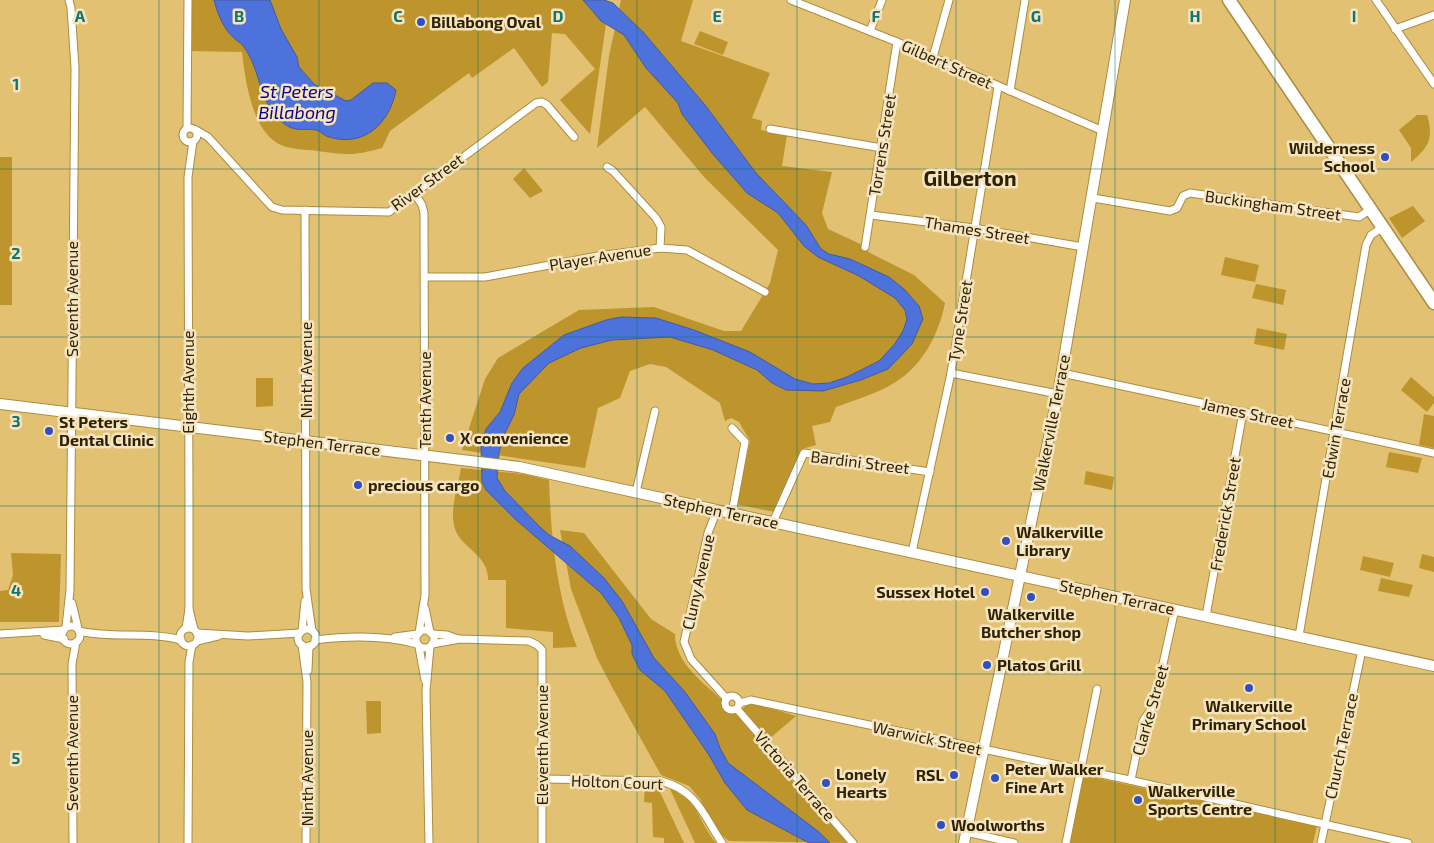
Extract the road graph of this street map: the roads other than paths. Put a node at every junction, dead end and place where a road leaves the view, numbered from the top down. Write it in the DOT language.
graph roads {
  1 [pos="188,0"];
  2 [pos="793,0"];
  3 [pos="882,0"];
  4 [pos="949,0"];
  5 [pos="1025,0"];
  6 [pos="1124,0"];
  7 [pos="1228,0"];
  8 [pos="1376,0"];
  9 [pos="71,3"];
  10 [pos="1434,15"];
  11 [pos="1395,29"];
  12 [pos="870,31"];
  13 [pos="897,42"];
  14 [pos="934,57"];
  15 [pos="1434,84"];
  16 [pos="998,87"];
  17 [pos="1010,91"];
  18 [pos="770,128"];
  19 [pos="192,129"];
  20 [pos="1103,131"];
  21 [pos="574,137"];
  22 [pos="192,140"];
  23 [pos="215,146"];
  24 [pos="882,148"];
  25 [pos="607,167"];
  26 [pos="415,194"];
  27 [pos="1093,198"];
  28 [pos="1371,209"];
  29 [pos="305,210"];
  30 [pos="871,215"];
  31 [pos="1383,227"];
  32 [pos="974,228"];
  33 [pos="865,247"];
  34 [pos="1083,247"];
  35 [pos="660,248"];
  36 [pos="425,277"];
  37 [pos="766,292"];
  38 [pos="1434,303"];
  39 [pos="952,373"];
  40 [pos="1062,373"];
  41 [pos="1058,394"];
  42 [pos="0,404"];
  43 [pos="655,411"];
  44 [pos="1243,412"];
  45 [pos="71,414"];
  46 [pos="188,427"];
  47 [pos="732,428"];
  48 [pos="1336,431"];
  49 [pos="306,441"];
  50 [pos="1434,453"];
  51 [pos="424,456"];
  52 [pos="930,472"];
  53 [pos="636,492"];
  54 [pos="717,510"];
  55 [pos="732,513"];
  56 [pos="773,522"];
  57 [pos="912,552"];
  58 [pos="1019,576"];
  59 [pos="306,589"];
  60 [pos="70,590"];
  61 [pos="424,608"];
  62 [pos="1175,609"];
  63 [pos="1206,616"];
  64 [pos="65,629"];
  65 [pos="78,629"];
  66 [pos="301,632"];
  67 [pos="34,633"];
  68 [pos="419,633"];
  69 [pos="431,633"];
  70 [pos="0,634"];
  71 [pos="97,635"];
  72 [pos="314,635"];
  73 [pos="189,636"];
  74 [pos="265,636"];
  75 [pos="1299,636"];
  76 [pos="390,638"];
  77 [pos="460,639"];
  78 [pos="65,640"];
  79 [pos="78,640"];
  80 [pos="303,644"];
  81 [pos="418,645"];
  82 [pos="431,645"];
  83 [pos="1362,650"];
  84 [pos="72,664"];
  85 [pos="1434,666"];
  86 [pos="1097,689"];
  87 [pos="426,691"];
  88 [pos="727,699"];
  89 [pos="738,706"];
  90 [pos="983,750"];
  91 [pos="1082,771"];
  92 [pos="543,779"];
  93 [pos="1131,780"];
  94 [pos="1325,825"];
  95 [pos="966,832"];
  96 [pos="1392,841"];
  97 [pos="73,843"];
  98 [pos="188,843"];
  99 [pos="306,843"];
  100 [pos="429,843"];
  101 [pos="542,843"];
  102 [pos="722,843"];
  103 [pos="853,843"];
  104 [pos="964,843"];
  105 [pos="1014,843"];
  106 [pos="1066,843"];
  107 [pos="1321,843"];
  108 [pos="1408,843"];
  1 -- 19 [label="street"];
  2 -- 12 [label="street, Gilbert Street"];
  3 -- 12 [label="street"];
  4 -- 14 [label="street"];
  5 -- 17 [label="street"];
  6 -- 20 [label="main road, Walkerville Terrace"];
  7 -- 28 [label="highway"];
  8 -- 11 [label="street"];
  9 -- 45 [label="street, Seventh Avenue"];
  10 -- 11 [label="street"];
  11 -- 15 [label="street"];
  12 -- 13 [label="street, Gilbert Street"];
  13 -- 14 [label="street, Gilbert Street"];
  13 -- 24 [label="street, Torrens Street"];
  14 -- 16 [label="street, Gilbert Street"];
  16 -- 17 [label="street, Gilbert Street"];
  16 -- 32 [label="street, Tyne Street"];
  17 -- 20 [label="street, Gilbert Street"];
  18 -- 24 [label="street"];
  19 -- 22 [label="street"];
  19 -- 22 [label="street"];
  19 -- 23 [label="street, River Street"];
  20 -- 27 [label="main road, Walkerville Terrace"];
  21 -- 26 [label="street, River Street"];
  22 -- 23 [label="street, River Street"];
  22 -- 46 [label="street, Eighth Avenue"];
  23 -- 29 [label="street, River Street"];
  24 -- 30 [label="street, Torrens Street"];
  25 -- 35 [label="street"];
  26 -- 29 [label="street, River Street"];
  26 -- 36 [label="street, Tenth Avenue"];
  27 -- 28 [label="street, Buckingham Street"];
  27 -- 34 [label="main road, Walkerville Terrace"];
  28 -- 31 [label="highway"];
  29 -- 49 [label="street, Ninth Avenue"];
  30 -- 32 [label="street, Thames Street"];
  30 -- 33 [label="street, Torrens Street"];
  31 -- 38 [label="highway"];
  31 -- 48 [label="street, Edwin Terrace"];
  32 -- 34 [label="street, Thames Street"];
  32 -- 39 [label="street, Tyne Street"];
  34 -- 40 [label="main road, Walkerville Terrace"];
  35 -- 36 [label="street, Player Avenue"];
  35 -- 37 [label="street, Player Avenue"];
  36 -- 51 [label="street, Tenth Avenue"];
  39 -- 41 [label="street"];
  39 -- 52 [label="street, Tyne Street"];
  40 -- 41 [label="main road, Walkerville Terrace"];
  40 -- 44 [label="street, James Street"];
  41 -- 58 [label="main road, Walkerville Terrace"];
  42 -- 45 [label="main road, Stephen Terrace"];
  43 -- 53 [label="street"];
  44 -- 48 [label="street, James Street"];
  44 -- 63 [label="street, Frederick Street"];
  45 -- 46 [label="main road, Stephen Terrace"];
  45 -- 60 [label="street, Seventh Avenue"];
  46 -- 49 [label="main road, Stephen Terrace"];
  46 -- 73 [label="street, Eighth Avenue"];
  47 -- 55 [label="street"];
  48 -- 50 [label="street, James Street"];
  48 -- 75 [label="street, Edwin Terrace"];
  49 -- 51 [label="main road, Stephen Terrace"];
  49 -- 59 [label="street, Ninth Avenue"];
  51 -- 53 [label="main road, Stephen Terrace"];
  51 -- 61 [label="street, Tenth Avenue"];
  52 -- 56 [label="street, Bardini Street"];
  52 -- 57 [label="street, Tyne Street"];
  53 -- 54 [label="main road, Stephen Terrace"];
  54 -- 55 [label="main road, Stephen Terrace"];
  54 -- 88 [label="street, Cluny Avenue"];
  55 -- 56 [label="main road, Stephen Terrace"];
  56 -- 57 [label="main road, Stephen Terrace"];
  57 -- 58 [label="main road, Stephen Terrace"];
  58 -- 62 [label="main road, Stephen Terrace"];
  58 -- 90 [label="main road, Walkerville Terrace"];
  59 -- 66 [label="street, Ninth Avenue"];
  59 -- 72 [label="street, Ninth Avenue"];
  60 -- 64 [label="street, Seventh Avenue"];
  60 -- 65 [label="street, Seventh Avenue"];
  61 -- 68 [label="street, Tenth Avenue"];
  61 -- 69 [label="street, Tenth Avenue"];
  62 -- 63 [label="main road, Stephen Terrace"];
  62 -- 93 [label="street, Clarke Street"];
  63 -- 75 [label="main road, Stephen Terrace"];
  64 -- 65 [label="street"];
  64 -- 67 [label="street"];
  64 -- 78 [label="street, Seventh Avenue"];
  65 -- 71 [label="street"];
  65 -- 79 [label="street, Seventh Avenue"];
  66 -- 72 [label="street"];
  66 -- 74 [label="street"];
  66 -- 80 [label="street, Ninth Avenue"];
  67 -- 70 [label="street"];
  67 -- 78 [label="street"];
  68 -- 69 [label="street"];
  68 -- 76 [label="street"];
  68 -- 81 [label="street, Tenth Avenue"];
  69 -- 77 [label="street"];
  69 -- 82 [label="street, Tenth Avenue"];
  71 -- 73 [label="street"];
  71 -- 79 [label="street"];
  72 -- 76 [label="street"];
  72 -- 80 [label="street"];
  73 -- 74 [label="street"];
  73 -- 98 [label="street, Eighth Avenue"];
  74 -- 80 [label="street"];
  75 -- 83 [label="main road, Stephen Terrace"];
  76 -- 81 [label="street"];
  77 -- 82 [label="street"];
  77 -- 92 [label="street, Eleventh Avenue"];
  78 -- 79 [label="street"];
  78 -- 84 [label="street, Seventh Avenue"];
  79 -- 84 [label="street, Seventh Avenue"];
  80 -- 99 [label="street, Ninth Avenue"];
  81 -- 82 [label="street"];
  81 -- 87 [label="street"];
  82 -- 87 [label="street"];
  83 -- 85 [label="main road, Stephen Terrace"];
  83 -- 94 [label="street, Church Terrace"];
  84 -- 97 [label="street, Seventh Avenue"];
  86 -- 91 [label="street"];
  87 -- 100 [label="street"];
  88 -- 89 [label="street"];
  88 -- 89 [label="street, Cluny Avenue"];
  89 -- 90 [label="street, Warwick Street"];
  89 -- 103 [label="street, Victoria Terrace"];
  90 -- 91 [label="street, Warwick Street"];
  90 -- 95 [label="main road, Walkerville Terrace"];
  91 -- 93 [label="street, Warwick Street"];
  91 -- 106 [label="street"];
  92 -- 101 [label="street, Eleventh Avenue"];
  92 -- 102 [label="street, Holton Court"];
  93 -- 94 [label="street, Warwick Street"];
  94 -- 96 [label="street, Warwick Street"];
  94 -- 107 [label="street, Church Terrace"];
  95 -- 104 [label="main road, Walkerville Terrace"];
  95 -- 105 [label="street"];
  96 -- 108 [label="street, Warwick Street"];
}
